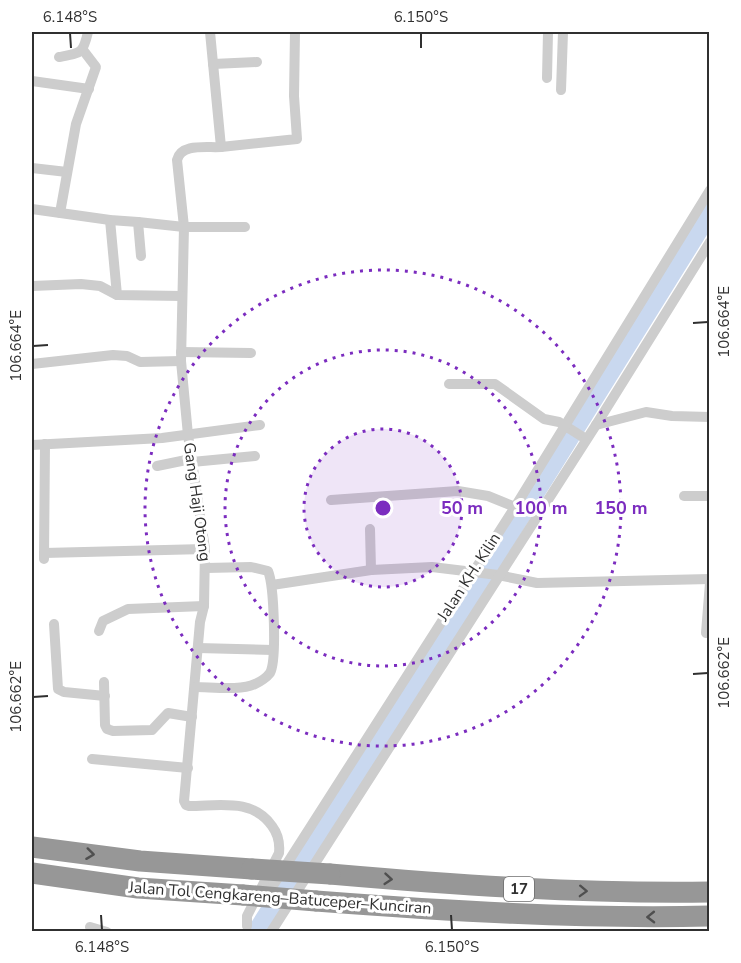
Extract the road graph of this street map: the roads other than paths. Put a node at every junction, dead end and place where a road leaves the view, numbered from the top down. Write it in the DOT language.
graph roads {
  1 [pos="88,32"];
  2 [pos="210,32"];
  3 [pos="295,32"];
  4 [pos="548,32"];
  5 [pos="563,32"];
  6 [pos="83,50"];
  7 [pos="59,57"];
  8 [pos="257,62"];
  9 [pos="213,64"];
  10 [pos="547,78"];
  11 [pos="32,81"];
  12 [pos="89,89"];
  13 [pos="561,90"];
  14 [pos="221,147"];
  15 [pos="32,168"];
  16 [pos="67,172"];
  17 [pos="710,190"];
  18 [pos="32,209"];
  19 [pos="60,213"];
  20 [pos="110,220"];
  21 [pos="138,222"];
  22 [pos="184,227"];
  23 [pos="245,227"];
  24 [pos="710,242"];
  25 [pos="141,256"];
  26 [pos="32,286"];
  27 [pos="117,295"];
  28 [pos="182,296"];
  29 [pos="251,353"];
  30 [pos="181,356"];
  31 [pos="32,364"];
  32 [pos="449,384"];
  33 [pos="710,417"];
  34 [pos="260,425"];
  35 [pos="596,425"];
  36 [pos="576,433"];
  37 [pos="188,435"];
  38 [pos="45,444"];
  39 [pos="32,445"];
  40 [pos="255,456"];
  41 [pos="192,461"];
  42 [pos="157,466"];
  43 [pos="684,496"];
  44 [pos="710,496"];
  45 [pos="331,500"];
  46 [pos="515,507"];
  47 [pos="370,529"];
  48 [pos="205,549"];
  49 [pos="206,568"];
  50 [pos="371,570"];
  51 [pos="474,573"];
  52 [pos="495,574"];
  53 [pos="710,581"];
  54 [pos="272,585"];
  55 [pos="204,606"];
  56 [pos="54,624"];
  57 [pos="99,631"];
  58 [pos="706,633"];
  59 [pos="198,648"];
  60 [pos="273,650"];
  61 [pos="104,682"];
  62 [pos="195,687"];
  63 [pos="105,696"];
  64 [pos="192,717"];
  65 [pos="92,759"];
  66 [pos="188,768"];
  67 [pos="32,847"];
  68 [pos="32,873"];
  69 [pos="710,892"];
  70 [pos="710,916"];
  71 [pos="90,927"];
  72 [pos="245,929"];
  73 [pos="107,932"];
  74 [pos="271,932"];
  1 -- 6 [label="street"];
  2 -- 9 [label="street"];
  3 -- 14 [label="street, Gang Haji Otong"];
  4 -- 10 [label="street"];
  5 -- 13 [label="street"];
  6 -- 7 [label="street"];
  6 -- 12 [label="street"];
  8 -- 9 [label="street"];
  9 -- 14 [label="street"];
  11 -- 12 [label="street"];
  12 -- 16 [label="street"];
  14 -- 22 [label="street, Gang Haji Otong"];
  15 -- 16 [label="street"];
  16 -- 19 [label="street"];
  17 -- 36 [label="street, Jalan KH. Kilin"];
  18 -- 19 [label="street"];
  19 -- 20 [label="street"];
  20 -- 21 [label="street"];
  20 -- 27 [label="street"];
  21 -- 22 [label="street"];
  21 -- 25 [label="street"];
  22 -- 23 [label="street"];
  22 -- 28 [label="street, Gang Haji Otong"];
  24 -- 35 [label="street, Jalan KH. Kilin"];
  26 -- 27 [label="street"];
  27 -- 28 [label="street"];
  28 -- 30 [label="street, Gang Haji Otong"];
  29 -- 30 [label="street"];
  30 -- 31 [label="street"];
  30 -- 37 [label="street, Gang Haji Otong"];
  32 -- 36 [label="street"];
  33 -- 35 [label="street"];
  34 -- 37 [label="street"];
  35 -- 36 [label="street, Jalan KH. Kilin"];
  36 -- 46 [label="street, Jalan KH. Kilin"];
  36 -- 52 [label="street, Jalan KH. Kilin"];
  37 -- 38 [label="street"];
  37 -- 41 [label="street, Gang Haji Otong"];
  38 -- 39 [label="street"];
  38 -- 48 [label="street"];
  40 -- 41 [label="street"];
  41 -- 42 [label="street"];
  41 -- 48 [label="street, Gang Haji Otong"];
  43 -- 44 [label="street"];
  45 -- 46 [label="street"];
  46 -- 51 [label="street, Jalan KH. Kilin"];
  47 -- 50 [label="street"];
  48 -- 49 [label="street, Gang Haji Otong"];
  49 -- 54 [label="street"];
  49 -- 55 [label="street, Gang Haji Otong"];
  50 -- 51 [label="street"];
  50 -- 54 [label="street"];
  51 -- 52 [label="street"];
  51 -- 72 [label="street, Jalan KH. Kilin"];
  52 -- 53 [label="street"];
  52 -- 74 [label="street, Jalan KH. Kilin"];
  53 -- 58 [label="street"];
  54 -- 60 [label="street"];
  55 -- 57 [label="street"];
  55 -- 59 [label="street, Gang Haji Otong"];
  56 -- 63 [label="street"];
  59 -- 60 [label="street"];
  59 -- 62 [label="street, Gang Haji Otong"];
  60 -- 62 [label="street"];
  61 -- 63 [label="street"];
  62 -- 64 [label="street, Gang Haji Otong"];
  63 -- 64 [label="street"];
  64 -- 66 [label="street, Gang Haji Otong"];
  65 -- 66 [label="street"];
  66 -- 72 [label="street, Gang Haji Otong"];
  67 -- 69 [label="highway, Jalan Tol Cengkareng–Batuceper–Kunciran / 17, one-way, bridge"];
  70 -- 68 [label="highway, Jalan Tol Cengkareng–Batuceper–Kunciran / 17, one-way, bridge"];
  71 -- 73 [label="street"];
}
